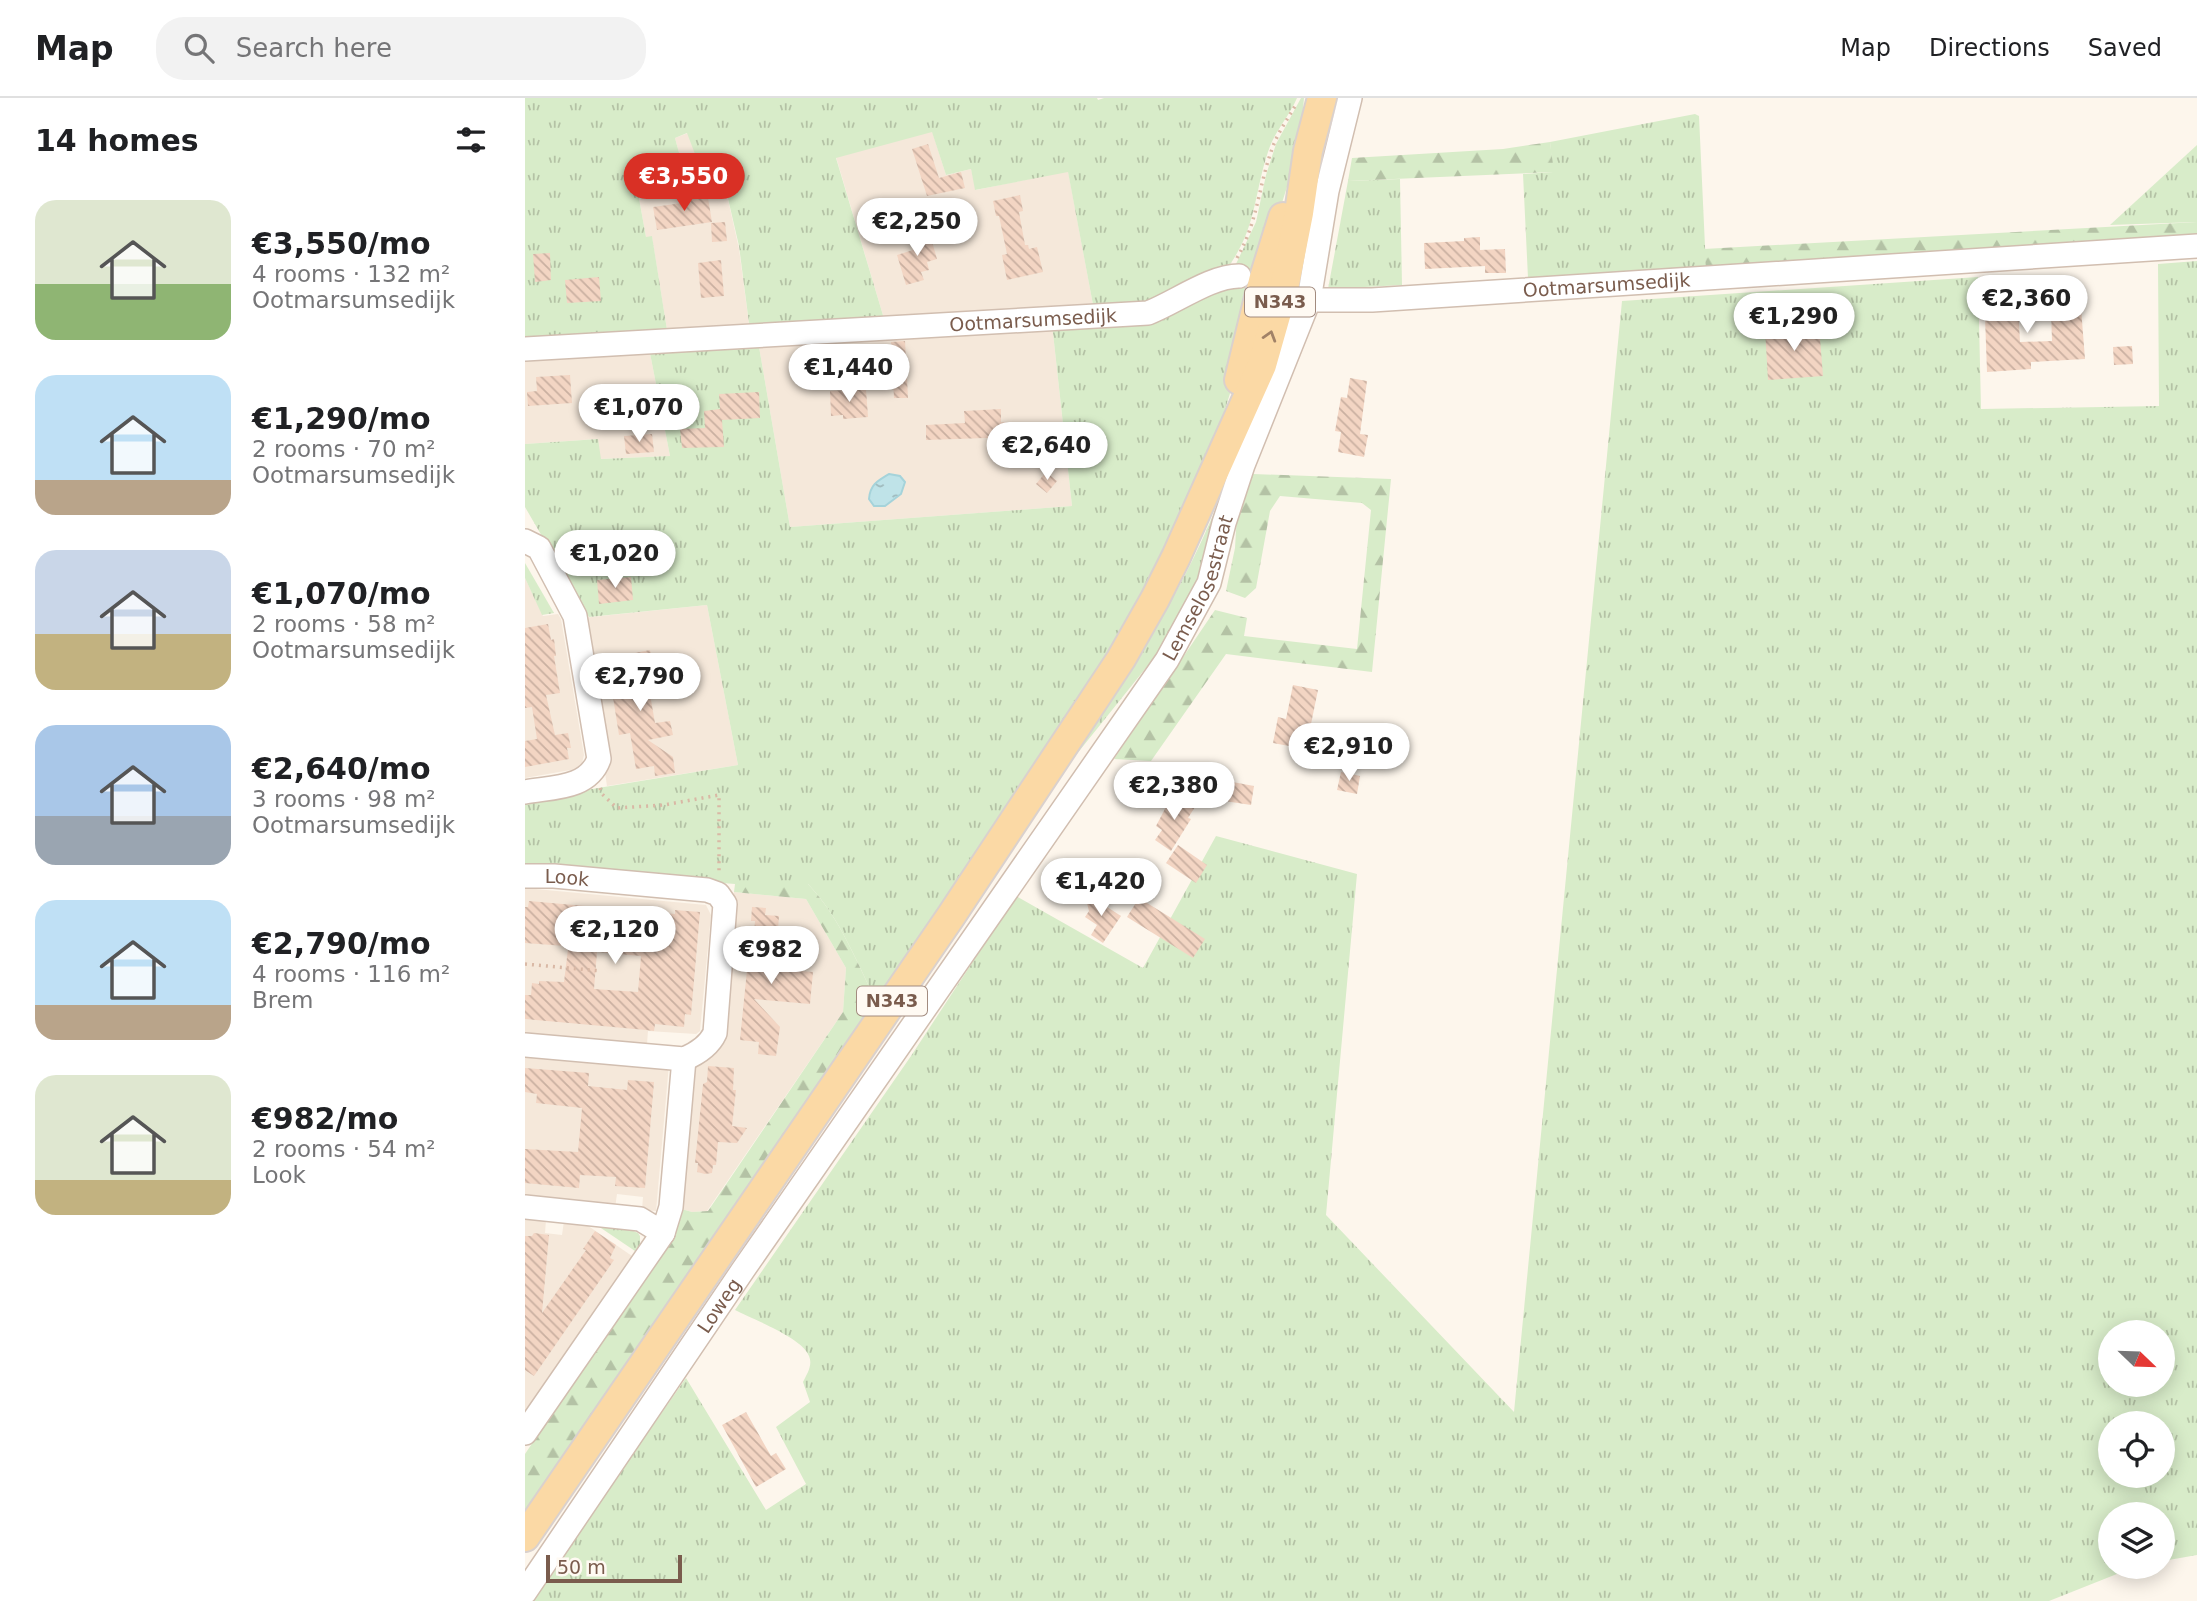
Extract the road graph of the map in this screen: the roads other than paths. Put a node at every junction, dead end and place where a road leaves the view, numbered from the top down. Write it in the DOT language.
graph roads {
  1 [pos="1322,98"];
  2 [pos="1350,98"];
  3 [pos="2197,246"];
  4 [pos="1234,276"];
  5 [pos="1309,300"];
  6 [pos="525,349"];
  7 [pos="525,541"];
  8 [pos="525,792"];
  9 [pos="525,876"];
  10 [pos="917,1019"];
  11 [pos="525,1045"];
  12 [pos="684,1059"];
  13 [pos="525,1207"];
  14 [pos="663,1233"];
  15 [pos="525,1433"];
  16 [pos="525,1537"];
  17 [pos="525,1592"];
  1 -- 16 [label="main road, N343"];
  2 -- 5 [label="street, Lemselosestraat"];
  3 -- 5 [label="street, Ootmarsumsedijk"];
  4 -- 6 [label="street, Ootmarsumsedijk"];
  5 -- 10 [label="street, Lemselosestraat"];
  7 -- 8 [label="street"];
  9 -- 12 [label="street, Look"];
  10 -- 17 [label="street, Loweg"];
  11 -- 12 [label="street"];
  12 -- 14 [label="street"];
  13 -- 14 [label="street"];
  14 -- 15 [label="street"];
}
